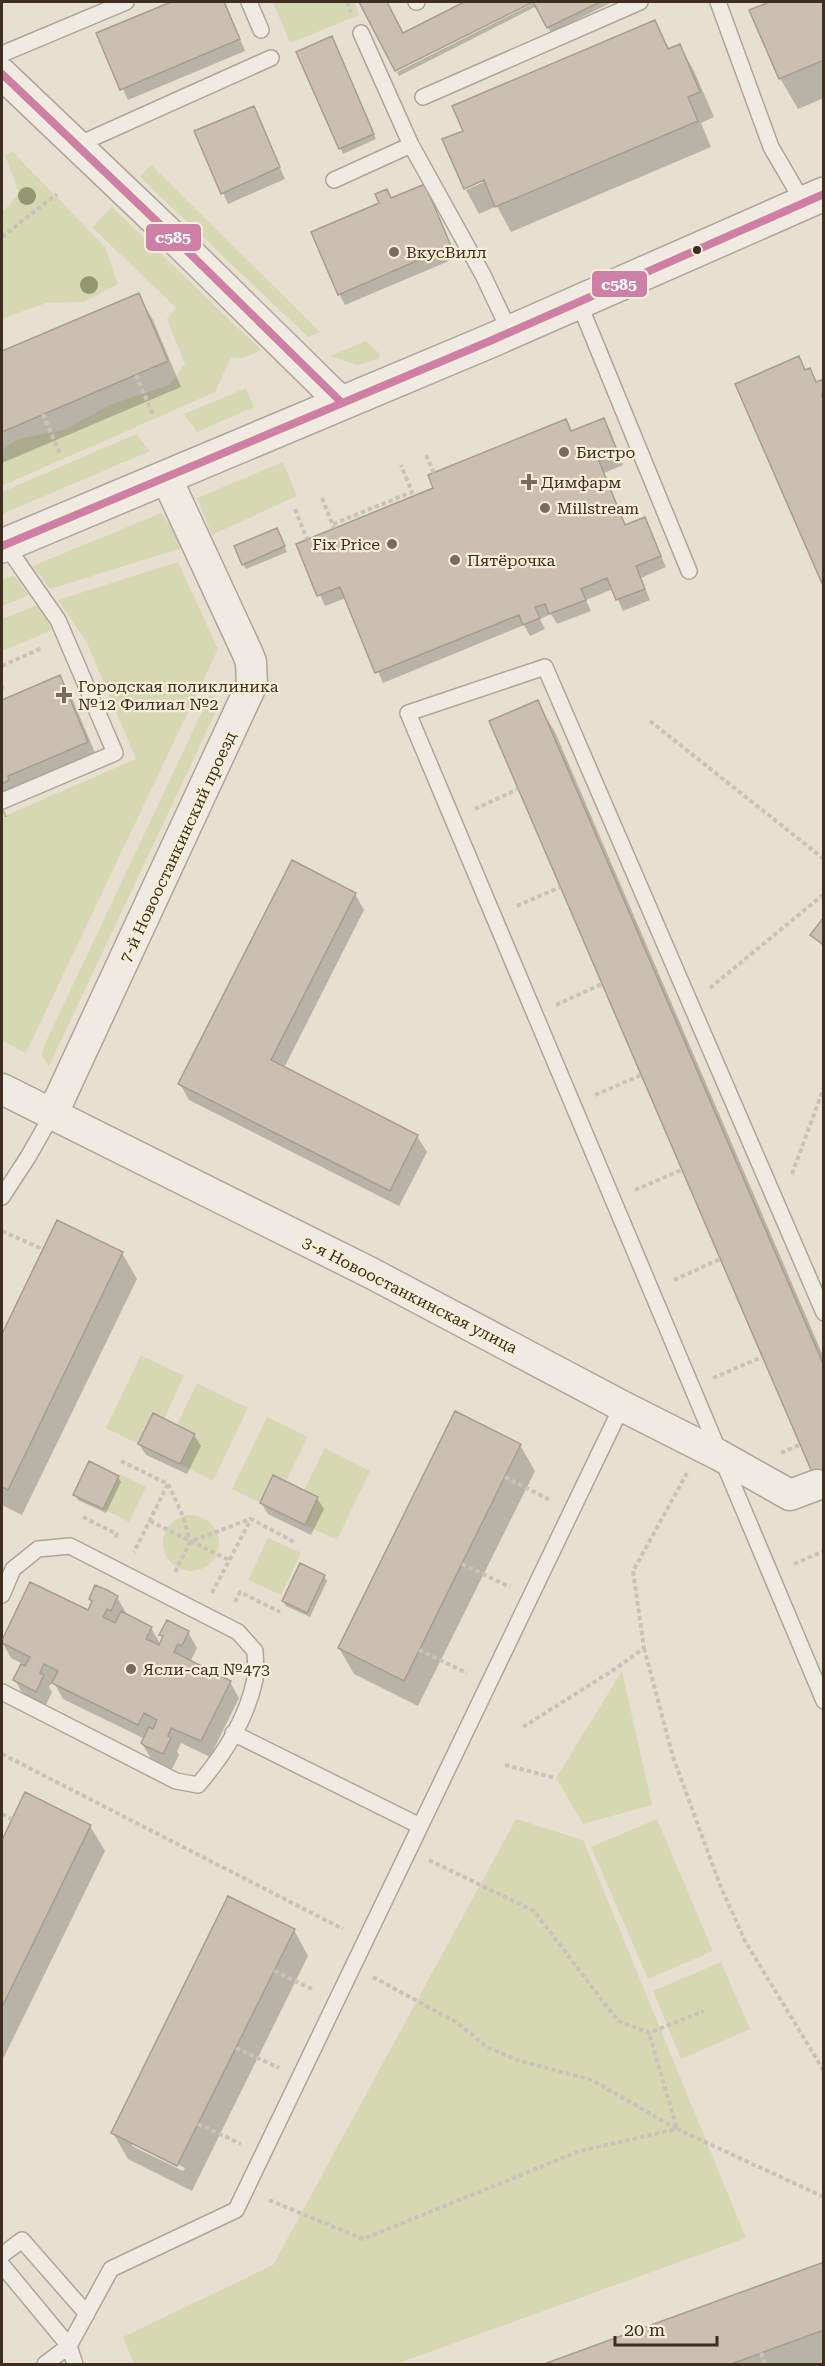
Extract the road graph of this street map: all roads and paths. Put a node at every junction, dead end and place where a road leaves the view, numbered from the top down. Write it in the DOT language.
graph roads {
  1 [pos="126,2"];
  2 [pos="249,2"];
  3 [pos="640,2"];
  4 [pos="718,2"];
  5 [pos="261,30"];
  6 [pos="361,33"];
  7 [pos="2,54"];
  8 [pos="272,58"];
  9 [pos="2,74"];
  10 [pos="423,97"];
  11 [pos="75,146"];
  12 [pos="411,146"];
  13 [pos="334,180"];
  14 [pos="57,194"];
  15 [pos="813,198"];
  16 [pos="2,237"];
  17 [pos="579,303"];
  18 [pos="510,332"];
  19 [pos="136,375"];
  20 [pos="342,403"];
  21 [pos="43,414"];
  22 [pos="153,415"];
  23 [pos="60,454"];
  24 [pos="426,455"];
  25 [pos="401,465"];
  26 [pos="434,473"];
  27 [pos="166,477"];
  28 [pos="322,498"];
  29 [pos="295,509"];
  30 [pos="307,539"];
  31 [pos="3,545"];
  32 [pos="689,572"];
  33 [pos="66,638"];
  34 [pos="2,666"];
  35 [pos="650,721"];
  36 [pos="518,789"];
  37 [pos="2,801"];
  38 [pos="468,812"];
  39 [pos="824,859"];
  40 [pos="560,887"];
  41 [pos="824,894"];
  42 [pos="510,910"];
  43 [pos="602,984"];
  44 [pos="691,1004"];
  45 [pos="552,1007"];
  46 [pos="641,1075"];
  47 [pos="824,1087"];
  48 [pos="2,1089"];
  49 [pos="591,1097"];
  50 [pos="52,1115"];
  51 [pos="681,1170"];
  52 [pos="631,1192"];
  53 [pos="2,1197"];
  54 [pos="779,1210"];
  55 [pos="2,1231"];
  56 [pos="42,1249"];
  57 [pos="720,1259"];
  58 [pos="669,1283"];
  59 [pos="824,1313"];
  60 [pos="762,1357"];
  61 [pos="711,1379"];
  62 [pos="622,1406"];
  63 [pos="710,1450"];
  64 [pos="121,1461"];
  65 [pos="505,1477"];
  66 [pos="168,1484"];
  67 [pos="812,1488"];
  68 [pos="559,1504"];
  69 [pos="251,1519"];
  70 [pos="150,1521"];
  71 [pos="190,1542"];
  72 [pos="296,1543"];
  73 [pos="824,1551"];
  74 [pos="229,1560"];
  75 [pos="462,1563"];
  76 [pos="789,1566"];
  77 [pos="123,1574"];
  78 [pos="3,1587"];
  79 [pos="518,1591"];
  80 [pos="164,1594"];
  81 [pos="280,1612"];
  82 [pos="202,1614"];
  83 [pos="224,1624"];
  84 [pos="644,1648"];
  85 [pos="419,1650"];
  86 [pos="37,1661"];
  87 [pos="29,1676"];
  88 [pos="476,1677"];
  89 [pos="2,1692"];
  90 [pos="824,1701"];
  91 [pos="162,1722"];
  92 [pos="523,1727"];
  93 [pos="233,1733"];
  94 [pos="154,1737"];
  95 [pos="2,1754"];
  96 [pos="505,1765"];
  97 [pos="556,1778"];
  98 [pos="2,1814"];
  99 [pos="12,1819"];
  100 [pos="420,1826"];
  101 [pos="408,1850"];
  102 [pos="352,1934"];
  103 [pos="353,1966"];
  104 [pos="274,1971"];
  105 [pos="323,1994"];
  106 [pos="704,2011"];
  107 [pos="649,2033"];
  108 [pos="236,2048"];
  109 [pos="286,2071"];
  110 [pos="824,2071"];
  111 [pos="198,2124"];
  112 [pos="677,2130"];
  113 [pos="249,2148"];
  114 [pos="245,2190"];
  115 [pos="824,2197"];
  116 [pos="2,2255"];
  117 [pos="2,2265"];
  118 [pos="87,2314"];
  119 [pos="69,2346"];
  120 [pos="761,2353"];
  121 [pos="45,2364"];
  122 [pos="75,2364"];
  123 [pos="765,2364"];
  1 -- 7 [label="lane"];
  2 -- 5 [label="lane"];
  3 -- 10 [label="lane"];
  4 -- 15 [label="lane"];
  6 -- 12 [label="lane"];
  8 -- 11 [label="lane"];
  9 -- 11 [label="street"];
  11 -- 20 [label="street"];
  12 -- 13 [label="lane"];
  12 -- 18 [label="lane"];
  14 -- 16 [label="path"];
  15 -- 17 [label="street"];
  17 -- 18 [label="street"];
  17 -- 32 [label="lane"];
  18 -- 20 [label="street"];
  19 -- 22 [label="path"];
  20 -- 27 [label="street"];
  21 -- 23 [label="path"];
  24 -- 26 [label="path"];
  25 -- 28 [label="path"];
  27 -- 31 [label="street"];
  27 -- 50 [label="street, 7-й Новоостанкинский проезд"];
  29 -- 30 [label="path"];
  31 -- 33 [label="lane"];
  33 -- 34 [label="path"];
  33 -- 37 [label="lane"];
  35 -- 39 [label="path"];
  36 -- 38 [label="path"];
  40 -- 42 [label="path"];
  41 -- 44 [label="path"];
  43 -- 45 [label="path"];
  44 -- 54 [label="lane"];
  44 -- 63 [label="lane"];
  46 -- 49 [label="path"];
  47 -- 54 [label="path"];
  48 -- 50 [label="street, 3-я Новоостанкинская улица"];
  50 -- 53 [label="lane"];
  50 -- 62 [label="street, 3-я Новоостанкинская улица"];
  51 -- 52 [label="path"];
  54 -- 59 [label="lane"];
  55 -- 56 [label="path"];
  57 -- 58 [label="path"];
  60 -- 61 [label="path"];
  62 -- 63 [label="street, 3-я Новоостанкинская улица"];
  62 -- 100 [label="lane"];
  63 -- 67 [label="street, 3-я Новоостанкинская улица"];
  63 -- 84 [label="path"];
  63 -- 90 [label="lane"];
  64 -- 66 [label="path"];
  65 -- 68 [label="path"];
  66 -- 70 [label="path"];
  66 -- 71 [label="path"];
  69 -- 71 [label="path"];
  69 -- 72 [label="path"];
  69 -- 74 [label="path"];
  70 -- 71 [label="path"];
  70 -- 77 [label="path"];
  71 -- 74 [label="path"];
  71 -- 80 [label="path"];
  73 -- 76 [label="path"];
  74 -- 82 [label="path"];
  75 -- 79 [label="path"];
  77 -- 78 [label="lane"];
  77 -- 80 [label="lane"];
  80 -- 82 [label="lane"];
  81 -- 83 [label="path"];
  82 -- 83 [label="lane"];
  83 -- 93 [label="lane"];
  84 -- 92 [label="path"];
  84 -- 110 [label="path"];
  85 -- 88 [label="path"];
  86 -- 87 [label="path"];
  89 -- 93 [label="lane"];
  91 -- 94 [label="path"];
  93 -- 100 [label="lane"];
  95 -- 102 [label="path"];
  96 -- 97 [label="path"];
  98 -- 99 [label="path"];
  100 -- 101 [label="lane"];
  101 -- 103 [label="lane"];
  101 -- 107 [label="path"];
  103 -- 112 [label="path"];
  103 -- 114 [label="lane"];
  104 -- 105 [label="path"];
  106 -- 107 [label="path"];
  107 -- 112 [label="path"];
  108 -- 109 [label="path"];
  111 -- 113 [label="path"];
  112 -- 114 [label="path"];
  112 -- 115 [label="path"];
  114 -- 118 [label="lane"];
  116 -- 118 [label="lane"];
  117 -- 119 [label="lane"];
  118 -- 119 [label="lane"];
  119 -- 121 [label="lane"];
  119 -- 122 [label="lane"];
  120 -- 123 [label="path"];
}
